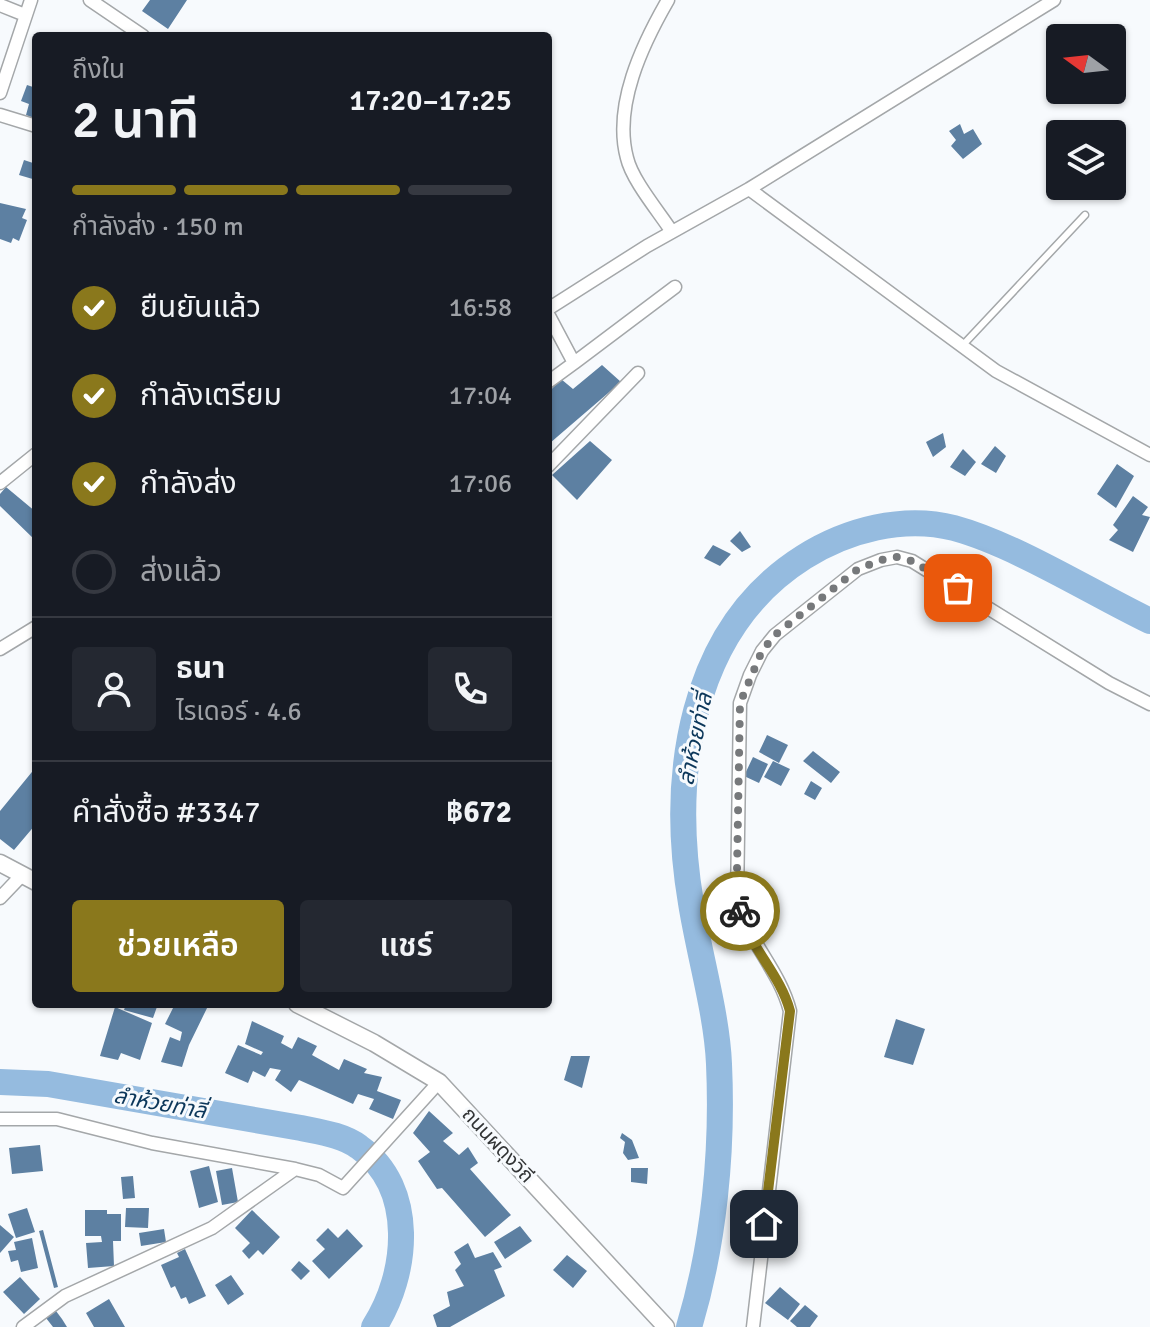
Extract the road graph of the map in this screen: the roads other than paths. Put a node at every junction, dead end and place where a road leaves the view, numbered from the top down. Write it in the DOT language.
graph roads {
  1 [pos="31,0"];
  2 [pos="90,0"];
  3 [pos="668,0"];
  4 [pos="1054,0"];
  5 [pos="0,5"];
  6 [pos="25,15"];
  7 [pos="137,32"];
  8 [pos="0,93"];
  9 [pos="0,115"];
  10 [pos="32,125"];
  11 [pos="749,189"];
  12 [pos="1085,215"];
  13 [pos="672,232"];
  14 [pos="675,287"];
  15 [pos="552,308"];
  16 [pos="552,319"];
  17 [pos="962,346"];
  18 [pos="574,363"];
  19 [pos="638,373"];
  20 [pos="552,379"];
  21 [pos="1150,455"];
  22 [pos="32,457"];
  23 [pos="552,462"];
  24 [pos="0,483"];
  25 [pos="32,629"];
  26 [pos="0,649"];
  27 [pos="1150,704"];
  28 [pos="0,863"];
  29 [pos="29,878"];
  30 [pos="0,898"];
  31 [pos="305,1008"];
  32 [pos="439,1082"];
  33 [pos="0,1119"];
  34 [pos="295,1169"];
  35 [pos="23,1327"];
  36 [pos="666,1327"];
  37 [pos="753,1327"];
  1 -- 6 [label="street"];
  2 -- 7 [label="street"];
  3 -- 13 [label="street"];
  4 -- 11 [label="street"];
  5 -- 6 [label="street"];
  6 -- 8 [label="street"];
  9 -- 10 [label="street"];
  11 -- 13 [label="street"];
  11 -- 17 [label="street"];
  12 -- 17 [label="lane"];
  13 -- 15 [label="street"];
  14 -- 18 [label="street"];
  16 -- 18 [label="street"];
  17 -- 21 [label="street"];
  18 -- 20 [label="street"];
  19 -- 23 [label="street"];
  22 -- 24 [label="street"];
  25 -- 26 [label="street"];
  27 -- 37 [label="street"];
  28 -- 29 [label="main road"];
  29 -- 30 [label="street"];
  31 -- 32 [label="main road, ถนนผดุงวิถี"];
  32 -- 34 [label="street"];
  32 -- 36 [label="main road, ถนนผดุงวิถี"];
  33 -- 34 [label="street"];
  34 -- 35 [label="street"];
}
